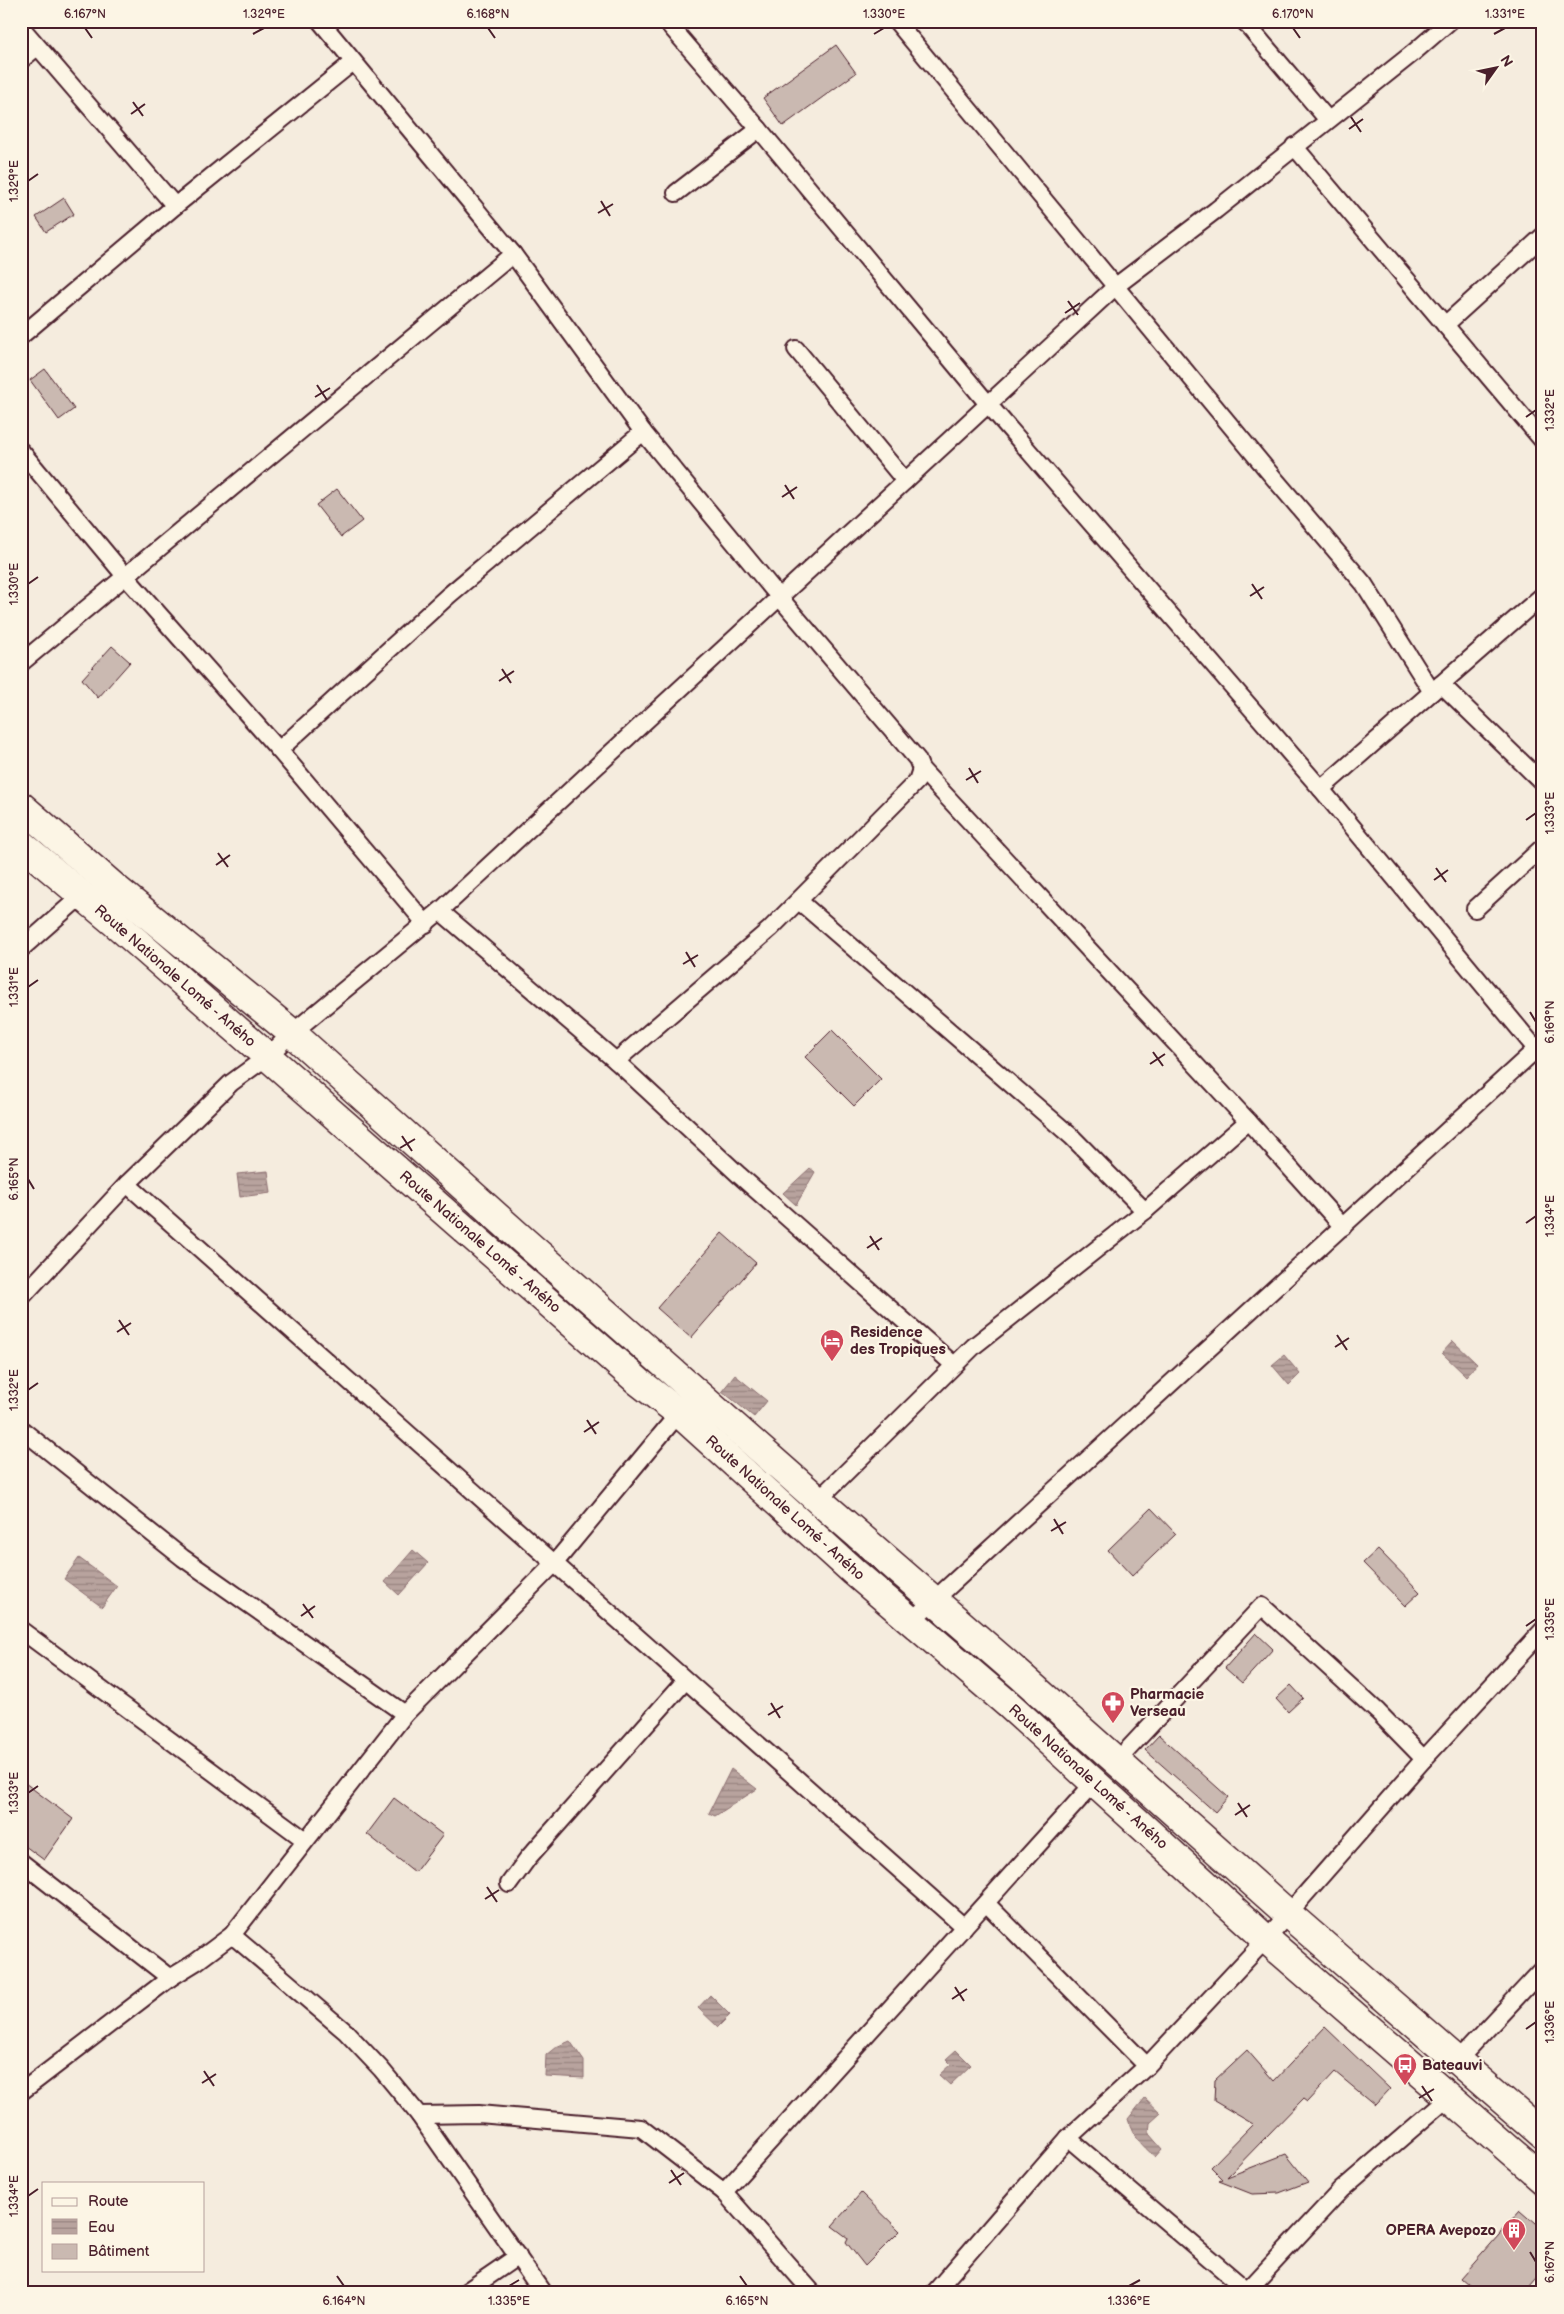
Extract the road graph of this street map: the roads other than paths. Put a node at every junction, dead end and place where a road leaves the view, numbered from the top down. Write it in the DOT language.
graph roads {
  1 [pos="320,21"];
  2 [pos="666,21"];
  3 [pos="896,21"];
  4 [pos="1244,21"];
  5 [pos="1450,21"];
  6 [pos="21,27"];
  7 [pos="37,46"];
  8 [pos="21,60"];
  9 [pos="353,62"];
  10 [pos="1328,120"];
  11 [pos="759,129"];
  12 [pos="1294,146"];
  13 [pos="676,193"];
  14 [pos="175,206"];
  15 [pos="1543,236"];
  16 [pos="513,254"];
  17 [pos="1116,286"];
  18 [pos="1445,325"];
  19 [pos="21,336"];
  20 [pos="796,349"];
  21 [pos="988,404"];
  22 [pos="643,432"];
  23 [pos="1543,441"];
  24 [pos="21,451"];
  25 [pos="905,481"];
  26 [pos="125,576"];
  27 [pos="1543,595"];
  28 [pos="780,598"];
  29 [pos="21,663"];
  30 [pos="1437,688"];
  31 [pos="280,750"];
  32 [pos="921,769"];
  33 [pos="1543,783"];
  34 [pos="1321,789"];
  35 [pos="21,806"];
  36 [pos="21,844"];
  37 [pos="1543,847"];
  38 [pos="81,896"];
  39 [pos="799,901"];
  40 [pos="1475,909"];
  41 [pos="440,912"];
  42 [pos="426,924"];
  43 [pos="21,949"];
  44 [pos="292,1032"];
  45 [pos="1539,1046"];
  46 [pos="268,1056"];
  47 [pos="616,1061"];
  48 [pos="1248,1121"];
  49 [pos="127,1184"];
  50 [pos="1145,1211"];
  51 [pos="1343,1227"];
  52 [pos="21,1298"];
  53 [pos="954,1365"];
  54 [pos="679,1413"];
  55 [pos="21,1429"];
  56 [pos="818,1500"];
  57 [pos="554,1564"];
  58 [pos="932,1601"];
  59 [pos="911,1621"];
  60 [pos="21,1630"];
  61 [pos="1543,1630"];
  62 [pos="686,1680"];
  63 [pos="405,1714"];
  64 [pos="1424,1759"];
  65 [pos="1116,1762"];
  66 [pos="1095,1782"];
  67 [pos="305,1840"];
  68 [pos="21,1862"];
  69 [pos="509,1884"];
  70 [pos="986,1903"];
  71 [pos="1287,1913"];
  72 [pos="964,1927"];
  73 [pos="232,1935"];
  74 [pos="1266,1939"];
  75 [pos="1543,1969"];
  76 [pos="170,1978"];
  77 [pos="1458,2060"];
  78 [pos="1147,2066"];
  79 [pos="21,2092"];
  80 [pos="1449,2097"];
  81 [pos="418,2115"];
  82 [pos="1543,2135"];
  83 [pos="1068,2138"];
  84 [pos="1543,2179"];
  85 [pos="724,2192"];
  86 [pos="518,2256"];
  87 [pos="1249,2292"];
  88 [pos="464,2293"];
  89 [pos="543,2293"];
  90 [pos="814,2293"];
  91 [pos="934,2293"];
  1 -- 9 [label="street"];
  2 -- 11 [label="street"];
  3 -- 17 [label="street"];
  4 -- 10 [label="street"];
  5 -- 10 [label="street"];
  6 -- 7 [label="street"];
  7 -- 8 [label="street"];
  7 -- 14 [label="street"];
  9 -- 14 [label="street"];
  9 -- 16 [label="street"];
  10 -- 12 [label="street"];
  11 -- 13 [label="street"];
  11 -- 21 [label="street"];
  12 -- 17 [label="street"];
  12 -- 18 [label="street"];
  14 -- 19 [label="street"];
  15 -- 18 [label="street"];
  16 -- 22 [label="street"];
  16 -- 26 [label="street"];
  17 -- 21 [label="street"];
  17 -- 30 [label="street"];
  18 -- 23 [label="street"];
  20 -- 25 [label="street"];
  21 -- 25 [label="street"];
  21 -- 34 [label="street"];
  22 -- 28 [label="street"];
  22 -- 31 [label="street"];
  24 -- 26 [label="street"];
  25 -- 28 [label="street"];
  26 -- 29 [label="street"];
  26 -- 31 [label="street"];
  27 -- 30 [label="street"];
  28 -- 32 [label="street"];
  28 -- 41 [label="street"];
  30 -- 33 [label="street"];
  30 -- 34 [label="street"];
  31 -- 42 [label="street"];
  32 -- 39 [label="street"];
  32 -- 48 [label="street"];
  34 -- 45 [label="street"];
  35 -- 44 [label="highway, Route Nationale Lomé - Aného"];
  36 -- 38 [label="highway, Route Nationale Lomé - Aného"];
  37 -- 40 [label="street"];
  38 -- 43 [label="street"];
  38 -- 46 [label="highway, Route Nationale Lomé - Aného"];
  39 -- 47 [label="street"];
  39 -- 50 [label="street"];
  41 -- 42 [label="street"];
  41 -- 47 [label="street"];
  42 -- 44 [label="street"];
  44 -- 46 [label="street"];
  44 -- 56 [label="highway, Route Nationale Lomé - Aného"];
  45 -- 51 [label="street"];
  46 -- 49 [label="street"];
  46 -- 54 [label="highway, Route Nationale Lomé - Aného"];
  47 -- 53 [label="street"];
  48 -- 50 [label="street"];
  48 -- 51 [label="street"];
  49 -- 52 [label="street"];
  49 -- 57 [label="street"];
  50 -- 53 [label="street"];
  51 -- 58 [label="street"];
  53 -- 56 [label="street"];
  54 -- 57 [label="street"];
  54 -- 59 [label="highway, Route Nationale Lomé - Aného"];
  55 -- 63 [label="street"];
  56 -- 58 [label="highway, Route Nationale Lomé - Aného"];
  57 -- 62 [label="street"];
  57 -- 63 [label="street"];
  58 -- 59 [label="street"];
  58 -- 65 [label="highway, Route Nationale Lomé - Aného"];
  59 -- 66 [label="highway, Route Nationale Lomé - Aného"];
  60 -- 67 [label="street"];
  61 -- 64 [label="street"];
  62 -- 69 [label="street"];
  62 -- 72 [label="street"];
  63 -- 67 [label="street"];
  64 -- 65 [label="street"];
  64 -- 71 [label="street"];
  65 -- 71 [label="highway, Route Nationale Lomé - Aného"];
  66 -- 70 [label="street"];
  66 -- 74 [label="highway, Route Nationale Lomé - Aného"];
  67 -- 73 [label="street"];
  68 -- 76 [label="street"];
  70 -- 72 [label="street"];
  70 -- 78 [label="street"];
  71 -- 74 [label="street"];
  71 -- 77 [label="highway, Route Nationale Lomé - Aného"];
  72 -- 85 [label="street"];
  73 -- 76 [label="street"];
  73 -- 81 [label="street"];
  74 -- 78 [label="street"];
  74 -- 80 [label="highway, Route Nationale Lomé - Aného"];
  75 -- 77 [label="street"];
  76 -- 79 [label="street"];
  77 -- 82 [label="highway, Route Nationale Lomé - Aného"];
  78 -- 83 [label="street"];
  80 -- 84 [label="highway, Route Nationale Lomé - Aného"];
  80 -- 87 [label="street"];
  81 -- 85 [label="street"];
  81 -- 86 [label="street"];
  83 -- 87 [label="street"];
  83 -- 91 [label="street"];
  85 -- 90 [label="street"];
  86 -- 88 [label="street"];
  86 -- 89 [label="street"];
}
